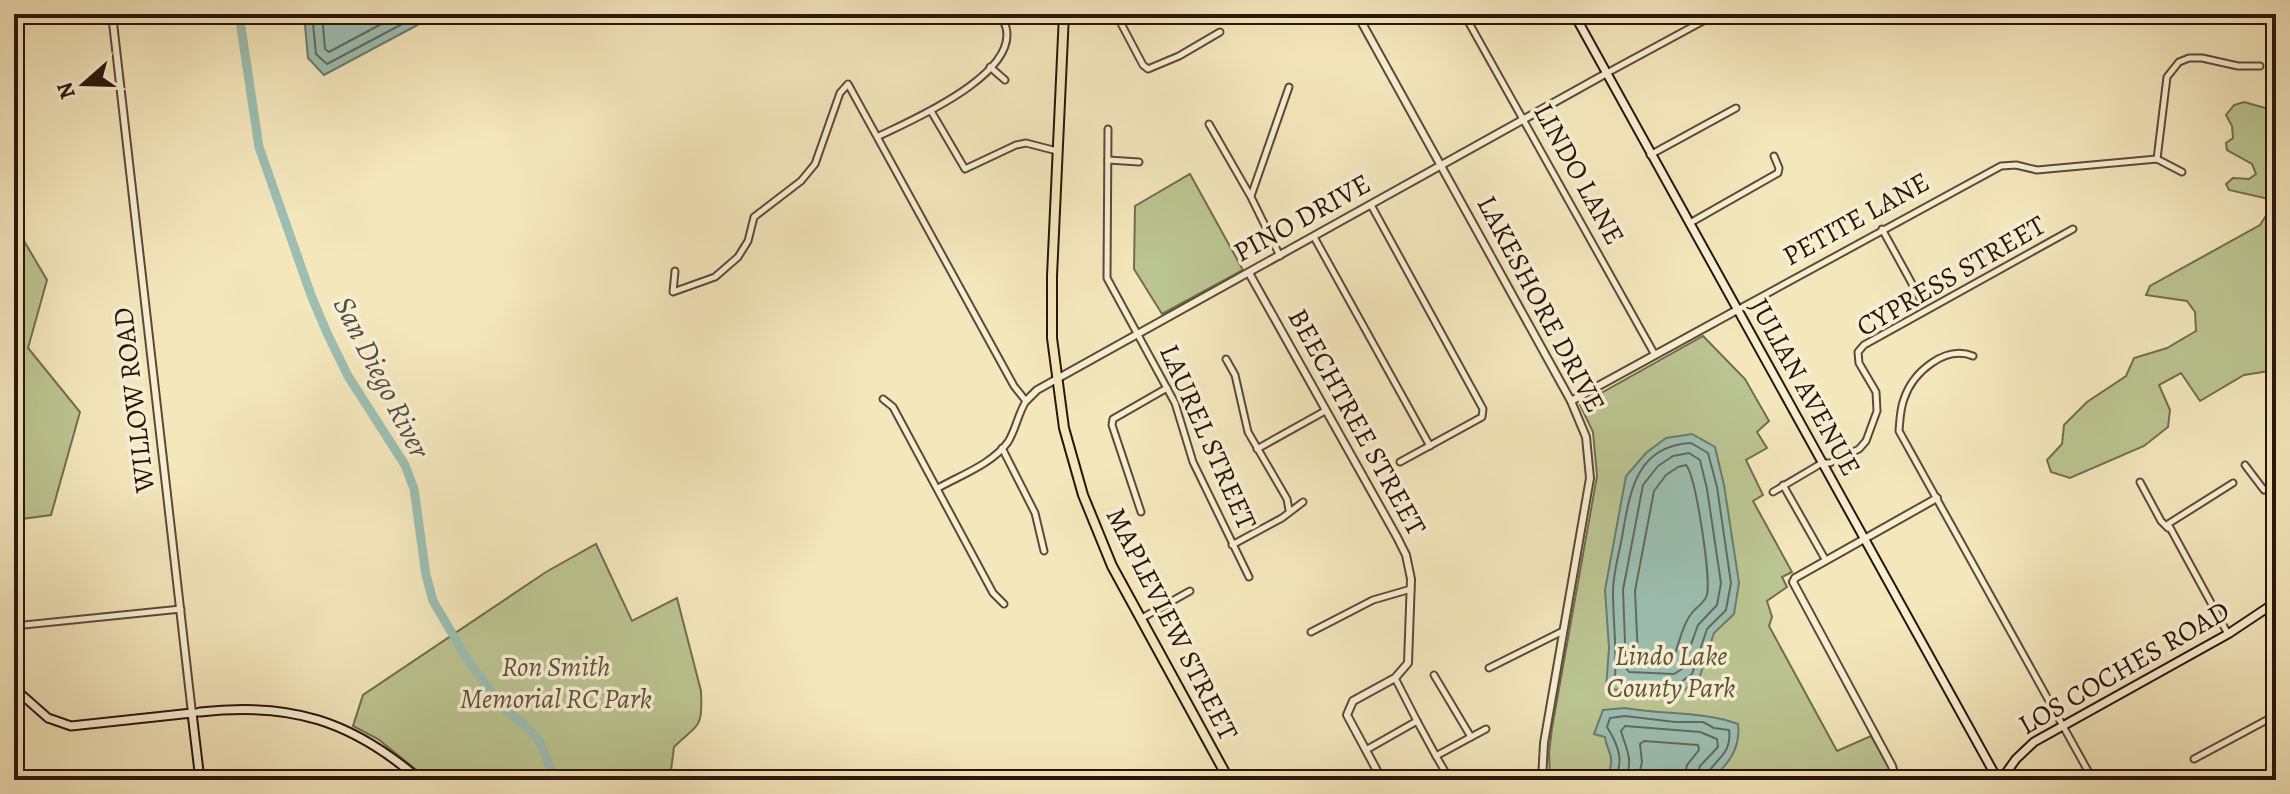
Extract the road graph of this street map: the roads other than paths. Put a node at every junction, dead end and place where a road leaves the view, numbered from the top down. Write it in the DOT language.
graph roads {
  1 [pos="112,14"];
  2 [pos="1064,14"];
  3 [pos="1116,14"];
  4 [pos="1357,14"];
  5 [pos="1464,14"];
  6 [pos="1574,14"];
  7 [pos="1716,14"];
  8 [pos="1003,20"];
  9 [pos="1220,32"];
  10 [pos="2260,66"];
  11 [pos="990,67"];
  12 [pos="1607,73"];
  13 [pos="1005,80"];
  14 [pos="1289,87"];
  15 [pos="1736,108"];
  16 [pos="931,111"];
  17 [pos="1523,119"];
  18 [pos="1209,124"];
  19 [pos="1108,129"];
  20 [pos="879,136"];
  21 [pos="1058,151"];
  22 [pos="1650,155"];
  23 [pos="1774,156"];
  24 [pos="2157,159"];
  25 [pos="1108,160"];
  26 [pos="1139,162"];
  27 [pos="1441,165"];
  28 [pos="2182,172"];
  29 [pos="1251,197"];
  30 [pos="1371,205"];
  31 [pos="1688,224"];
  32 [pos="1882,229"];
  33 [pos="2073,229"];
  34 [pos="1314,237"];
  35 [pos="1280,256"];
  36 [pos="675,271"];
  37 [pos="1249,273"];
  38 [pos="1111,290"];
  39 [pos="1102,291"];
  40 [pos="1921,300"];
  41 [pos="1737,310"];
  42 [pos="1138,336"];
  43 [pos="1655,355"];
  44 [pos="1973,356"];
  45 [pos="1226,359"];
  46 [pos="1056,379"];
  47 [pos="1167,388"];
  48 [pos="883,399"];
  49 [pos="1026,401"];
  50 [pos="1571,401"];
  51 [pos="1325,411"];
  52 [pos="1430,446"];
  53 [pos="1002,448"];
  54 [pos="1257,449"];
  55 [pos="1400,462"];
  56 [pos="1822,463"];
  57 [pos="2245,465"];
  58 [pos="2140,482"];
  59 [pos="2233,483"];
  60 [pos="2276,483"];
  61 [pos="1783,485"];
  62 [pos="938,488"];
  63 [pos="1773,492"];
  64 [pos="1937,498"];
  65 [pos="1303,502"];
  66 [pos="1289,510"];
  67 [pos="1141,512"];
  68 [pos="2169,528"];
  69 [pos="1864,538"];
  70 [pos="1232,545"];
  71 [pos="1044,551"];
  72 [pos="1825,559"];
  73 [pos="1249,577"];
  74 [pos="1412,589"];
  75 [pos="1190,591"];
  76 [pos="2276,602"];
  77 [pos="1004,604"];
  78 [pos="181,609"];
  79 [pos="1140,619"];
  80 [pos="14,626"];
  81 [pos="1563,631"];
  82 [pos="1311,632"];
  83 [pos="2228,634"];
  84 [pos="1489,668"];
  85 [pos="1434,675"];
  86 [pos="1395,678"];
  87 [pos="14,688"];
  88 [pos="196,713"];
  89 [pos="2276,715"];
  90 [pos="1417,721"];
  91 [pos="2063,726"];
  92 [pos="1486,729"];
  93 [pos="1471,737"];
  94 [pos="1365,751"];
  95 [pos="1436,756"];
  96 [pos="2194,759"];
  97 [pos="1976,774"];
  98 [pos="200,780"];
  99 [pos="420,780"];
  100 [pos="1229,780"];
  101 [pos="1382,780"];
  102 [pos="1450,780"];
  103 [pos="1542,780"];
  104 [pos="1896,780"];
  105 [pos="1965,780"];
  106 [pos="2000,780"];
  107 [pos="2093,780"];
  1 -- 78 [label="street, WILLOW ROAD"];
  2 -- 21 [label="main road, MAPLEVIEW STREET"];
  3 -- 9 [label="street"];
  4 -- 27 [label="street, LAKESHORE DRIVE"];
  5 -- 17 [label="street, LINDO LANE"];
  6 -- 12 [label="main road, JULIAN AVENUE"];
  7 -- 12 [label="street, PINO DRIVE"];
  8 -- 11 [label="street"];
  10 -- 24 [label="street"];
  11 -- 13 [label="street"];
  11 -- 16 [label="street"];
  12 -- 17 [label="street, PINO DRIVE"];
  12 -- 22 [label="main road, JULIAN AVENUE"];
  14 -- 29 [label="street"];
  15 -- 22 [label="street"];
  16 -- 20 [label="street"];
  16 -- 21 [label="street"];
  17 -- 27 [label="street, PINO DRIVE"];
  17 -- 43 [label="street, LINDO LANE"];
  18 -- 29 [label="street"];
  19 -- 25 [label="street, LAUREL STREET"];
  20 -- 36 [label="street"];
  20 -- 49 [label="street"];
  21 -- 46 [label="main road, MAPLEVIEW STREET"];
  22 -- 31 [label="main road, JULIAN AVENUE"];
  23 -- 31 [label="street"];
  24 -- 28 [label="street"];
  24 -- 32 [label="street, PETITE LANE"];
  25 -- 26 [label="street"];
  25 -- 38 [label="street, LAUREL STREET"];
  27 -- 30 [label="street, PINO DRIVE"];
  27 -- 50 [label="street, LAKESHORE DRIVE"];
  29 -- 35 [label="street"];
  30 -- 34 [label="street, PINO DRIVE"];
  30 -- 52 [label="street"];
  31 -- 41 [label="main road, JULIAN AVENUE"];
  32 -- 40 [label="street"];
  32 -- 41 [label="street, PETITE LANE"];
  33 -- 56 [label="street, CYPRESS STREET"];
  34 -- 35 [label="street, PINO DRIVE"];
  34 -- 52 [label="street"];
  35 -- 37 [label="street, PINO DRIVE"];
  37 -- 42 [label="street, PINO DRIVE"];
  37 -- 51 [label="street, BEECHTREE STREET"];
  38 -- 39 [label="street"];
  38 -- 42 [label="street, LAUREL STREET"];
  41 -- 43 [label="street, PETITE LANE"];
  41 -- 56 [label="main road, JULIAN AVENUE"];
  42 -- 46 [label="street, PINO DRIVE"];
  42 -- 47 [label="street, LAUREL STREET"];
  43 -- 50 [label="street, PETITE LANE"];
  44 -- 64 [label="street"];
  45 -- 54 [label="street"];
  46 -- 49 [label="street, PINO DRIVE"];
  46 -- 79 [label="main road, MAPLEVIEW STREET"];
  47 -- 67 [label="street"];
  47 -- 70 [label="street, LAUREL STREET"];
  48 -- 62 [label="street"];
  49 -- 53 [label="street, PINO DRIVE"];
  50 -- 81 [label="street, LAKESHORE DRIVE"];
  51 -- 54 [label="street"];
  51 -- 74 [label="street, BEECHTREE STREET"];
  52 -- 55 [label="street"];
  53 -- 62 [label="street, PINO DRIVE"];
  53 -- 71 [label="street"];
  54 -- 66 [label="street"];
  56 -- 61 [label="street, CYPRESS STREET"];
  56 -- 69 [label="main road, JULIAN AVENUE"];
  57 -- 60 [label="street"];
  58 -- 68 [label="street"];
  59 -- 68 [label="street"];
  61 -- 63 [label="street, CYPRESS STREET"];
  61 -- 72 [label="street"];
  62 -- 77 [label="street"];
  64 -- 69 [label="street"];
  64 -- 91 [label="street"];
  65 -- 66 [label="street"];
  66 -- 70 [label="street"];
  68 -- 83 [label="street"];
  69 -- 72 [label="street"];
  69 -- 106 [label="main road, JULIAN AVENUE"];
  70 -- 73 [label="street, LAUREL STREET"];
  72 -- 104 [label="street"];
  74 -- 82 [label="street"];
  74 -- 86 [label="street, BEECHTREE STREET"];
  75 -- 79 [label="street"];
  76 -- 83 [label="main road, LOS COCHES ROAD"];
  78 -- 80 [label="street"];
  78 -- 88 [label="street, WILLOW ROAD"];
  79 -- 100 [label="main road, MAPLEVIEW STREET"];
  81 -- 84 [label="street"];
  81 -- 103 [label="street, LAKESHORE DRIVE"];
  83 -- 91 [label="main road, LOS COCHES ROAD"];
  85 -- 93 [label="street"];
  86 -- 90 [label="street"];
  86 -- 94 [label="street"];
  87 -- 88 [label="main road"];
  88 -- 98 [label="main road, WILLOW ROAD"];
  88 -- 99 [label="main road"];
  89 -- 96 [label="street"];
  90 -- 94 [label="street"];
  90 -- 95 [label="street"];
  91 -- 106 [label="main road, LOS COCHES ROAD"];
  91 -- 107 [label="street"];
  92 -- 93 [label="street"];
  93 -- 95 [label="street"];
  94 -- 101 [label="street"];
  95 -- 102 [label="street"];
  97 -- 105 [label="street"];
}
